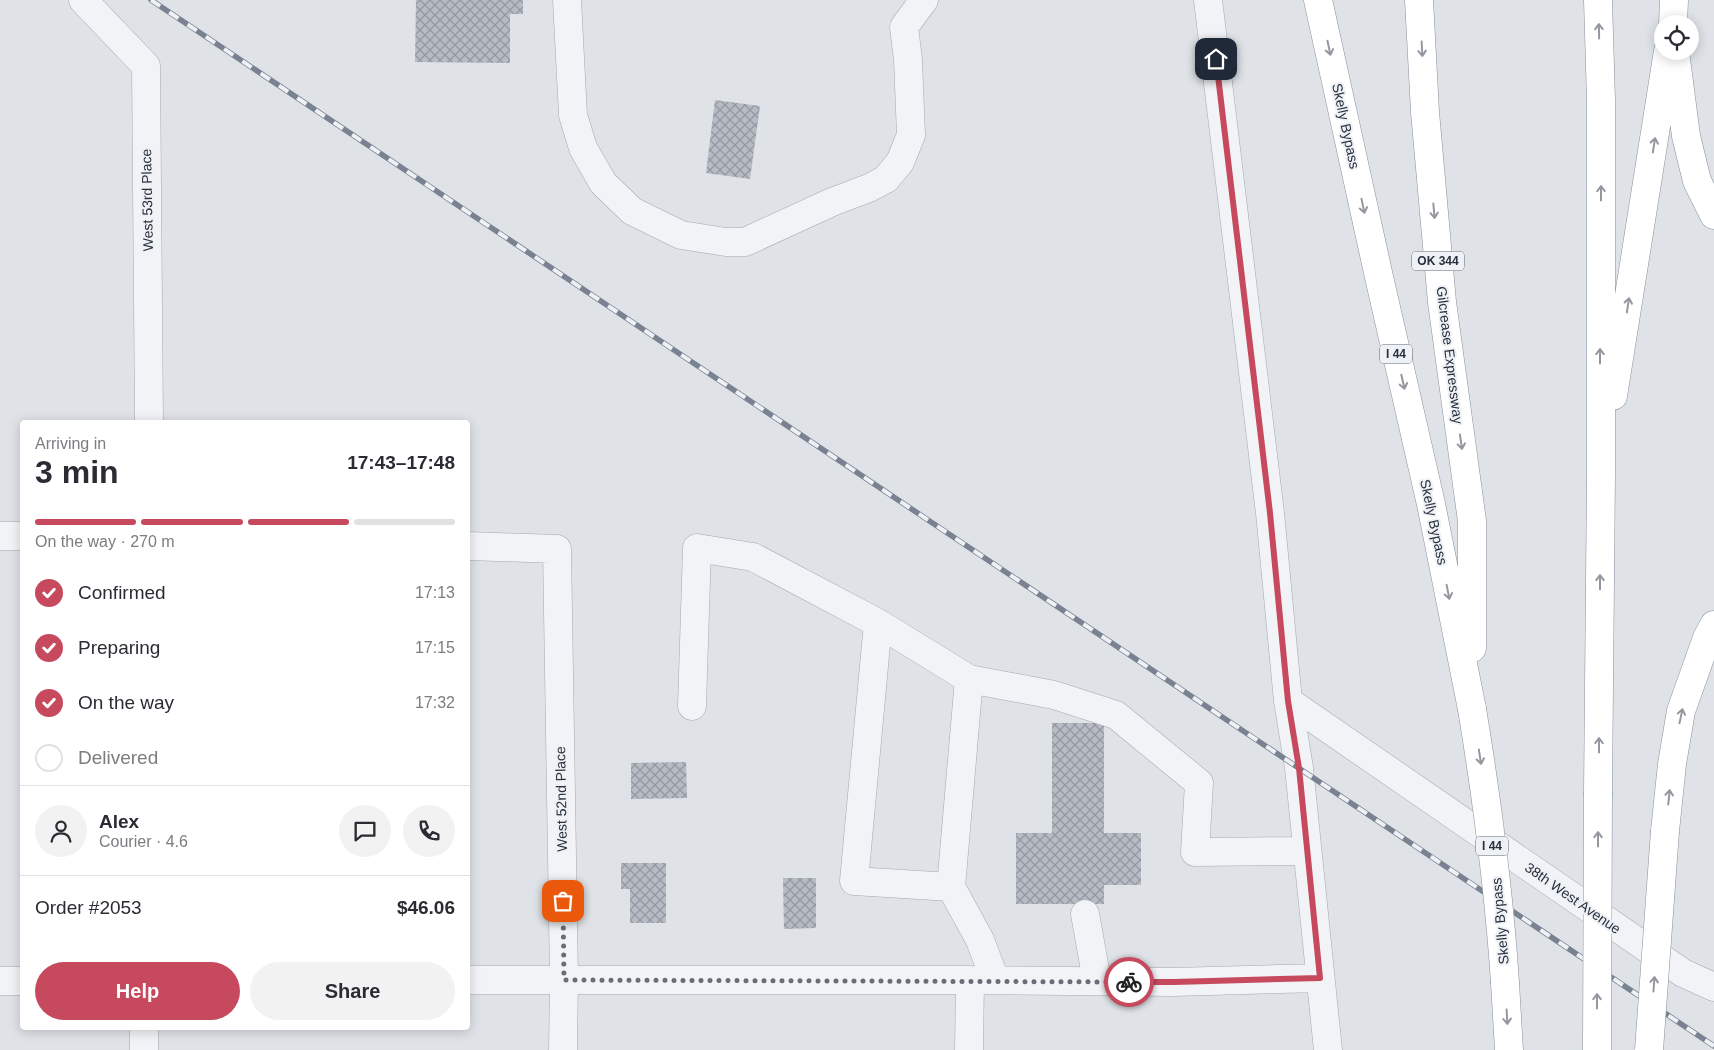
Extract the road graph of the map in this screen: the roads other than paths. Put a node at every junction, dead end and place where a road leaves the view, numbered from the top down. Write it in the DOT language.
graph roads {
  1 [pos="567,0"];
  2 [pos="924,0"];
  3 [pos="1208,0"];
  4 [pos="1318,0"];
  5 [pos="1419,0"];
  6 [pos="1598,0"];
  7 [pos="1674,0"];
  8 [pos="84,1"];
  9 [pos="1673,15"];
  10 [pos="1667,60"];
  11 [pos="1677,60"];
  12 [pos="1714,214"];
  13 [pos="149,420"];
  14 [pos="1601,474"];
  15 [pos="0,536"];
  16 [pos="20,536"];
  17 [pos="470,546"];
  18 [pos="878,623"];
  19 [pos="1714,625"];
  20 [pos="969,680"];
  21 [pos="1288,701"];
  22 [pos="692,706"];
  23 [pos="1472,709"];
  24 [pos="1307,851"];
  25 [pos="951,888"];
  26 [pos="1085,914"];
  27 [pos="1320,978"];
  28 [pos="470,980"];
  29 [pos="564,980"];
  30 [pos="983,980"];
  31 [pos="0,981"];
  32 [pos="20,981"];
  33 [pos="1097,981"];
  34 [pos="1714,987"];
  35 [pos="144,1030"];
  36 [pos="144,1050"];
  37 [pos="563,1050"];
  38 [pos="969,1050"];
  39 [pos="1328,1050"];
  40 [pos="1509,1050"];
  41 [pos="1597,1050"];
  42 [pos="1649,1050"];
  1 -- 2 [label="street"];
  3 -- 21 [label="street"];
  4 -- 23 [label="highway, Skelly Bypass / I 44, one-way"];
  5 -- 23 [label="highway, Gilcrease Expressway / OK 344, one-way"];
  14 -- 6 [label="highway, one-way"];
  7 -- 9 [label="highway"];
  8 -- 13 [label="street, West 53rd Place"];
  14 -- 10 [label="highway, one-way"];
  11 -- 12 [label="highway"];
  41 -- 14 [label="highway, one-way, bridge"];
  15 -- 16 [label="street"];
  17 -- 29 [label="street, West 52nd Place"];
  18 -- 20 [label="street"];
  18 -- 22 [label="street"];
  18 -- 25 [label="street"];
  42 -- 19 [label="highway, one-way, bridge"];
  20 -- 24 [label="street"];
  20 -- 25 [label="street"];
  21 -- 24 [label="street"];
  21 -- 34 [label="street, 38th West Avenue"];
  23 -- 40 [label="highway, Skelly Bypass / I 44, one-way, bridge"];
  24 -- 27 [label="street"];
  25 -- 30 [label="street"];
  26 -- 33 [label="street"];
  27 -- 33 [label="street"];
  27 -- 39 [label="street"];
  28 -- 29 [label="street"];
  29 -- 30 [label="street"];
  29 -- 37 [label="street, West 52nd Place"];
  30 -- 33 [label="street"];
  30 -- 38 [label="street"];
  31 -- 32 [label="street"];
  35 -- 36 [label="street"];
}
